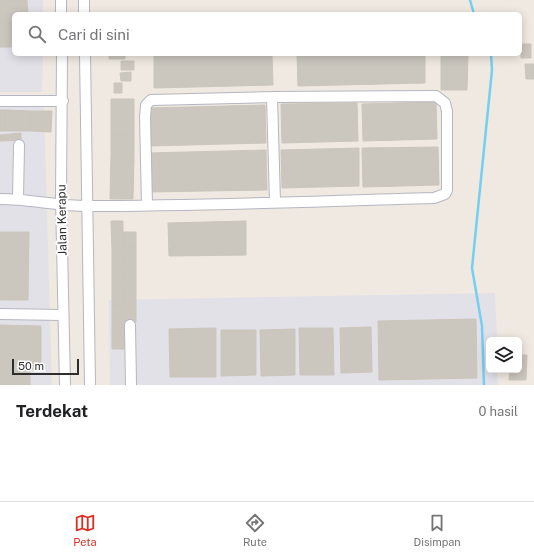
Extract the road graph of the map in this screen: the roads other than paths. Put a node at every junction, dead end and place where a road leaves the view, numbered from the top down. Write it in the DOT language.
graph roads {
  1 [pos="61,0"];
  2 [pos="84,0"];
  3 [pos="61,12"];
  4 [pos="84,12"];
  5 [pos="62,56"];
  6 [pos="85,56"];
  7 [pos="272,97"];
  8 [pos="0,101"];
  9 [pos="63,101"];
  10 [pos="19,145"];
  11 [pos="0,199"];
  12 [pos="18,199"];
  13 [pos="275,202"];
  14 [pos="62,204"];
  15 [pos="147,205"];
  16 [pos="86,206"];
  17 [pos="0,314"];
  18 [pos="63,315"];
  19 [pos="130,324"];
  20 [pos="65,385"];
  21 [pos="90,385"];
  22 [pos="131,385"];
  1 -- 3 [label="street"];
  2 -- 4 [label="street"];
  5 -- 9 [label="street, Jalan Kerapu"];
  6 -- 16 [label="street, Jalan Kerapu"];
  7 -- 13 [label="street"];
  7 -- 13 [label="street"];
  7 -- 15 [label="street"];
  8 -- 9 [label="street"];
  9 -- 14 [label="street, Jalan Kerapu"];
  10 -- 12 [label="street"];
  11 -- 12 [label="street"];
  12 -- 14 [label="street"];
  13 -- 15 [label="street"];
  14 -- 16 [label="street"];
  14 -- 18 [label="street, Jalan Kerapu"];
  15 -- 16 [label="street"];
  16 -- 21 [label="street, Jalan Kerapu"];
  17 -- 18 [label="street"];
  18 -- 20 [label="street, Jalan Kerapu"];
  19 -- 22 [label="street"];
}
